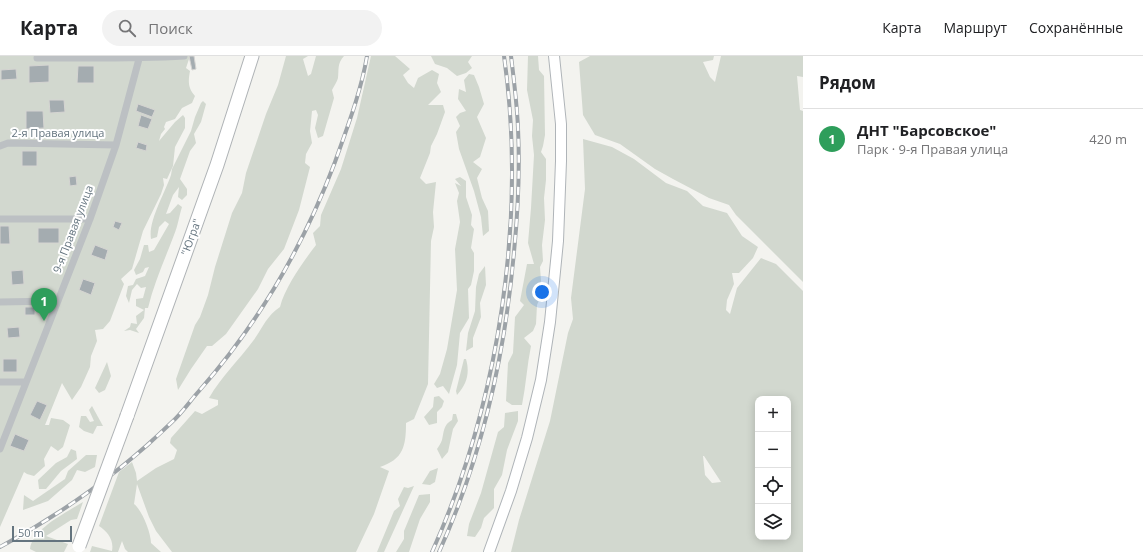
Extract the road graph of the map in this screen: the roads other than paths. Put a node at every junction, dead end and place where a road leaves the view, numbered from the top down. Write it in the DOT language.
graph roads {
  1 [pos="184,56"];
  2 [pos="252,56"];
  3 [pos="554,56"];
  4 [pos="37,58"];
  5 [pos="139,59"];
  6 [pos="116,145"];
  7 [pos="0,146"];
  8 [pos="90,219"];
  9 [pos="0,220"];
  10 [pos="57,301"];
  11 [pos="0,302"];
  12 [pos="0,382"];
  13 [pos="26,382"];
  14 [pos="0,449"];
  15 [pos="78,549"];
  16 [pos="489,552"];
  1 -- 5 [label="street"];
  2 -- 15 [label="highway, \"Югра\", bridge"];
  3 -- 16 [label="main road"];
  4 -- 5 [label="street"];
  5 -- 6 [label="street, 9-я Правая улица"];
  6 -- 7 [label="street, 2-я Правая улица"];
  6 -- 8 [label="street, 9-я Правая улица"];
  8 -- 9 [label="street"];
  8 -- 10 [label="street, 9-я Правая улица"];
  10 -- 11 [label="street"];
  10 -- 13 [label="street, 9-я Правая улица"];
  12 -- 13 [label="street"];
  13 -- 14 [label="street, 9-я Правая улица"];
}
